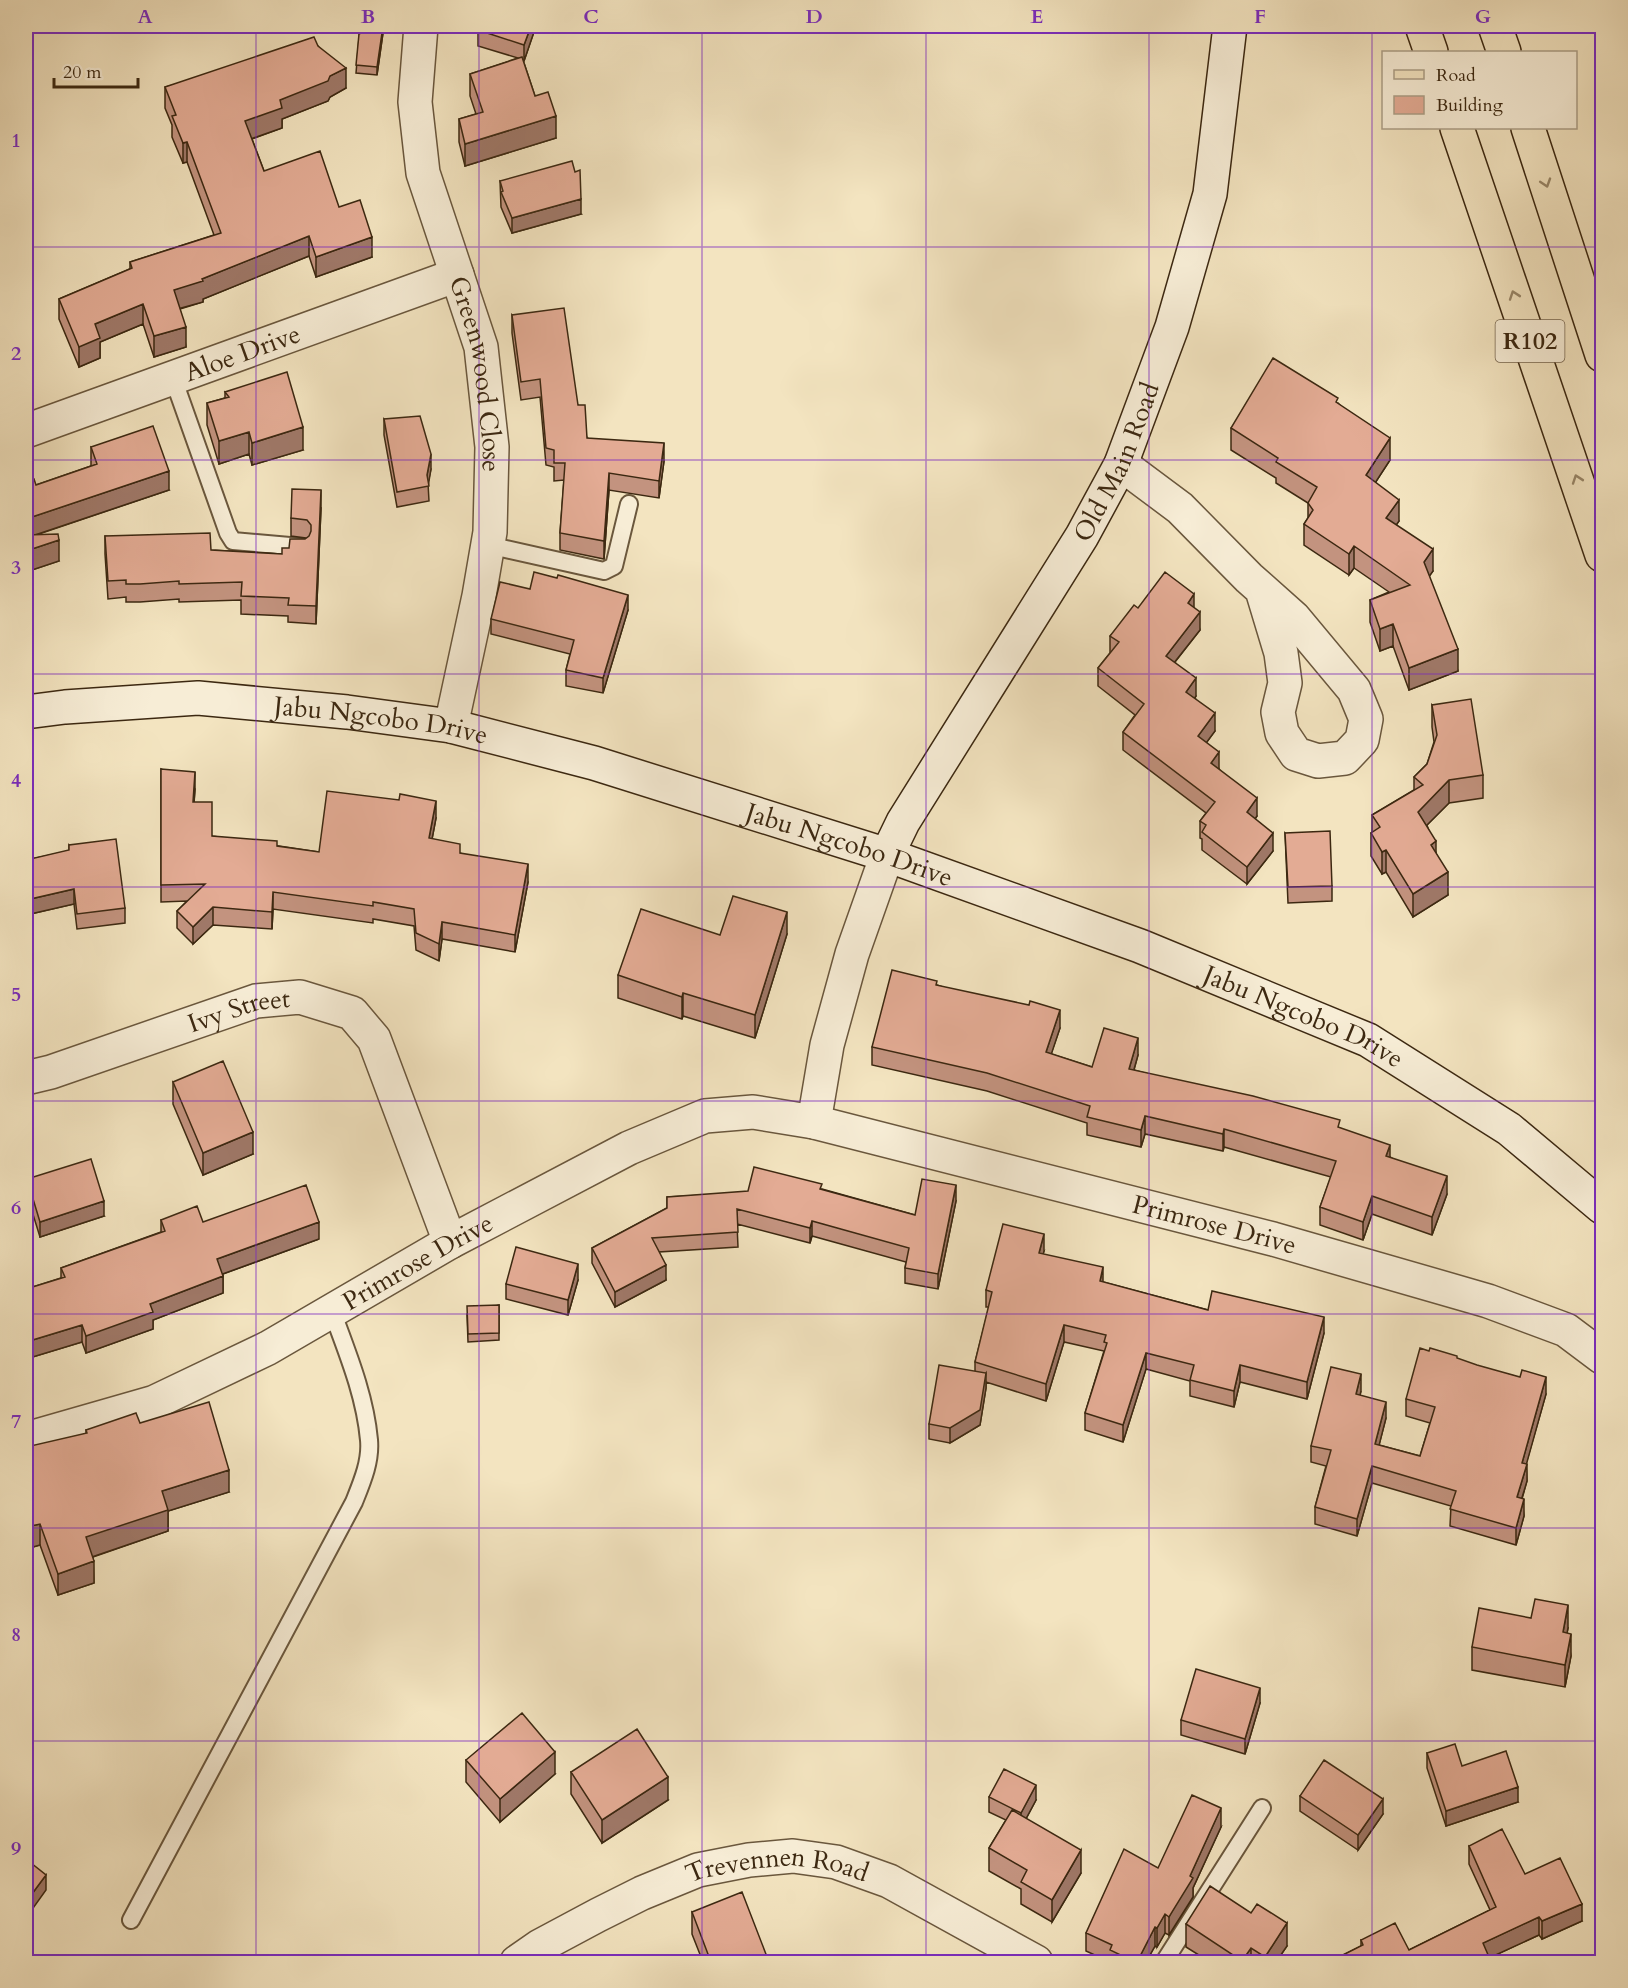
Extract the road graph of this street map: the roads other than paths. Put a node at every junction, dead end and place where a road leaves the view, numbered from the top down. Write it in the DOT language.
graph roads {
  1 [pos="421,26"];
  2 [pos="1230,26"];
  3 [pos="1422,26"];
  4 [pos="1495,26"];
  5 [pos="1431,51"];
  6 [pos="1504,51"];
  7 [pos="1457,129"];
  8 [pos="1528,129"];
  9 [pos="457,275"];
  10 [pos="1602,355"];
  11 [pos="173,378"];
  12 [pos="26,431"];
  13 [pos="1121,464"];
  14 [pos="628,504"];
  15 [pos="488,545"];
  16 [pos="301,547"];
  17 [pos="1602,555"];
  18 [pos="1262,590"];
  19 [pos="26,712"];
  20 [pos="451,726"];
  21 [pos="887,855"];
  22 [pos="26,1078"];
  23 [pos="814,1122"];
  24 [pos="1602,1207"];
  25 [pos="450,1242"];
  26 [pos="332,1311"];
  27 [pos="1602,1357"];
  28 [pos="26,1439"];
  29 [pos="1262,1808"];
  30 [pos="131,1920"];
  31 [pos="517,1962"];
  32 [pos="1036,1962"];
  33 [pos="1164,1962"];
  1 -- 9 [label="street, Greenwood Close"];
  2 -- 13 [label="street, Old Main Road"];
  3 -- 5 [label="main road"];
  4 -- 6 [label="main road"];
  17 -- 7 [label="main road, R102, one-way"];
  8 -- 10 [label="main road, R102, one-way"];
  9 -- 11 [label="street, Aloe Drive"];
  9 -- 15 [label="street, Greenwood Close"];
  11 -- 12 [label="street, Aloe Drive"];
  11 -- 16 [label="lane"];
  13 -- 18 [label="street"];
  13 -- 21 [label="street, Old Main Road"];
  14 -- 15 [label="lane"];
  15 -- 20 [label="street, Greenwood Close"];
  18 -- 18 [label="street"];
  19 -- 20 [label="street, Jabu Ngcobo Drive"];
  20 -- 21 [label="street, Jabu Ngcobo Drive"];
  21 -- 23 [label="street"];
  21 -- 24 [label="street, Jabu Ngcobo Drive"];
  22 -- 25 [label="street, Ivy Street"];
  23 -- 25 [label="street, Primrose Drive"];
  23 -- 27 [label="street, Primrose Drive"];
  25 -- 26 [label="street, Primrose Drive"];
  26 -- 28 [label="street, Primrose Drive"];
  26 -- 30 [label="lane"];
  29 -- 33 [label="lane"];
  31 -- 32 [label="street, Trevennen Road"];
}
